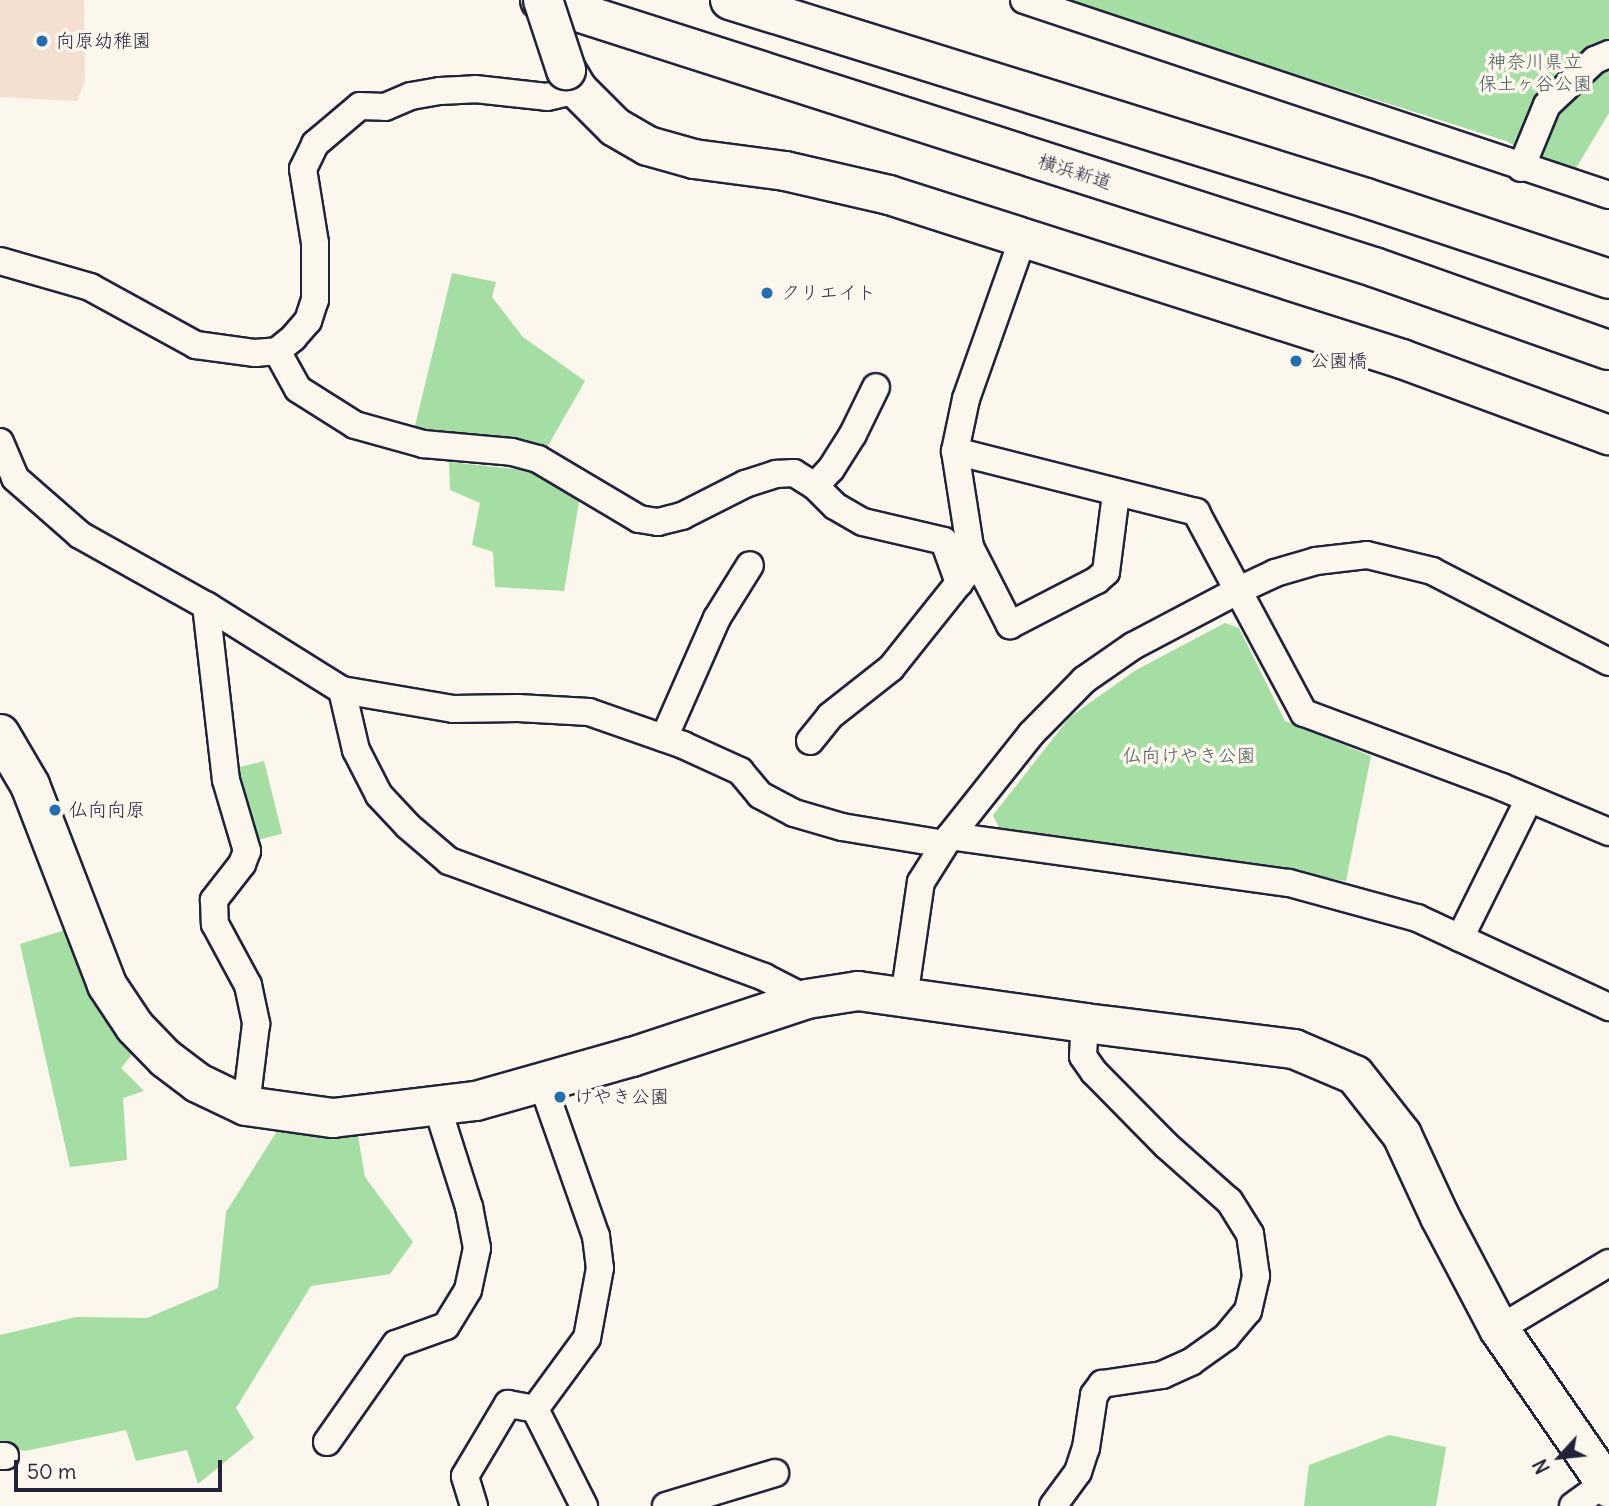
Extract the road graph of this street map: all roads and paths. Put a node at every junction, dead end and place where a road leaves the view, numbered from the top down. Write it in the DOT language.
graph roads {
  1 [pos="541,0"];
  2 [pos="730,0"];
  3 [pos="1024,0"];
  4 [pos="1609,54"];
  5 [pos="572,80"];
  6 [pos="1521,168"];
  7 [pos="1609,195"];
  8 [pos="1023,238"];
  9 [pos="0,261"];
  10 [pos="1609,279"];
  11 [pos="1609,350"];
  12 [pos="277,351"];
  13 [pos="876,387"];
  14 [pos="1609,435"];
  15 [pos="0,442"];
  16 [pos="955,451"];
  17 [pos="8,479"];
  18 [pos="815,486"];
  19 [pos="1116,494"];
  20 [pos="977,561"];
  21 [pos="750,565"];
  22 [pos="959,583"];
  23 [pos="1239,590"];
  24 [pos="206,605"];
  25 [pos="1609,662"];
  26 [pos="342,690"];
  27 [pos="0,734"];
  28 [pos="664,738"];
  29 [pos="810,741"];
  30 [pos="1530,799"];
  31 [pos="1609,832"];
  32 [pos="947,840"];
  33 [pos="1460,938"];
  34 [pos="904,998"];
  35 [pos="807,999"];
  36 [pos="1609,1007"];
  37 [pos="1085,1023"];
  38 [pos="542,1083"];
  39 [pos="246,1106"];
  40 [pos="438,1106"];
  41 [pos="1609,1263"];
  42 [pos="1499,1329"];
  43 [pos="535,1409"];
  44 [pos="327,1441"];
  45 [pos="775,1474"];
  46 [pos="1608,1483"];
  47 [pos="474,1506"];
  48 [pos="584,1506"];
  49 [pos="666,1506"];
  50 [pos="1053,1506"];
  51 [pos="1573,1506"];
  1 -- 5 [label="main road, bridge"];
  1 -- 11 [label="main road, 横浜新道"];
  2 -- 10 [label="main road"];
  3 -- 6 [label="street"];
  4 -- 6 [label="street"];
  5 -- 8 [label="main road"];
  5 -- 12 [label="street"];
  6 -- 7 [label="street"];
  8 -- 14 [label="main road"];
  8 -- 16 [label="street"];
  9 -- 12 [label="street"];
  12 -- 18 [label="street"];
  13 -- 18 [label="street"];
  15 -- 17 [label="street"];
  16 -- 19 [label="street"];
  16 -- 20 [label="street"];
  17 -- 24 [label="street"];
  18 -- 22 [label="street"];
  19 -- 20 [label="street"];
  19 -- 23 [label="street"];
  20 -- 22 [label="street"];
  21 -- 28 [label="street"];
  22 -- 29 [label="street"];
  23 -- 25 [label="street"];
  23 -- 30 [label="street"];
  23 -- 32 [label="street"];
  24 -- 26 [label="street"];
  24 -- 39 [label="street"];
  26 -- 28 [label="street"];
  26 -- 35 [label="street"];
  27 -- 39 [label="main road"];
  28 -- 32 [label="street"];
  30 -- 31 [label="street"];
  30 -- 33 [label="street"];
  32 -- 33 [label="street"];
  32 -- 34 [label="street"];
  33 -- 36 [label="street"];
  34 -- 35 [label="main road"];
  34 -- 37 [label="main road"];
  35 -- 38 [label="main road"];
  37 -- 42 [label="main road"];
  37 -- 50 [label="street"];
  38 -- 40 [label="main road"];
  38 -- 43 [label="street"];
  39 -- 40 [label="main road"];
  40 -- 44 [label="street"];
  41 -- 42 [label="street"];
  42 -- 46 [label="main road"];
  43 -- 47 [label="street"];
  43 -- 48 [label="street"];
  45 -- 49 [label="street"];
  46 -- 51 [label="street"];
}
